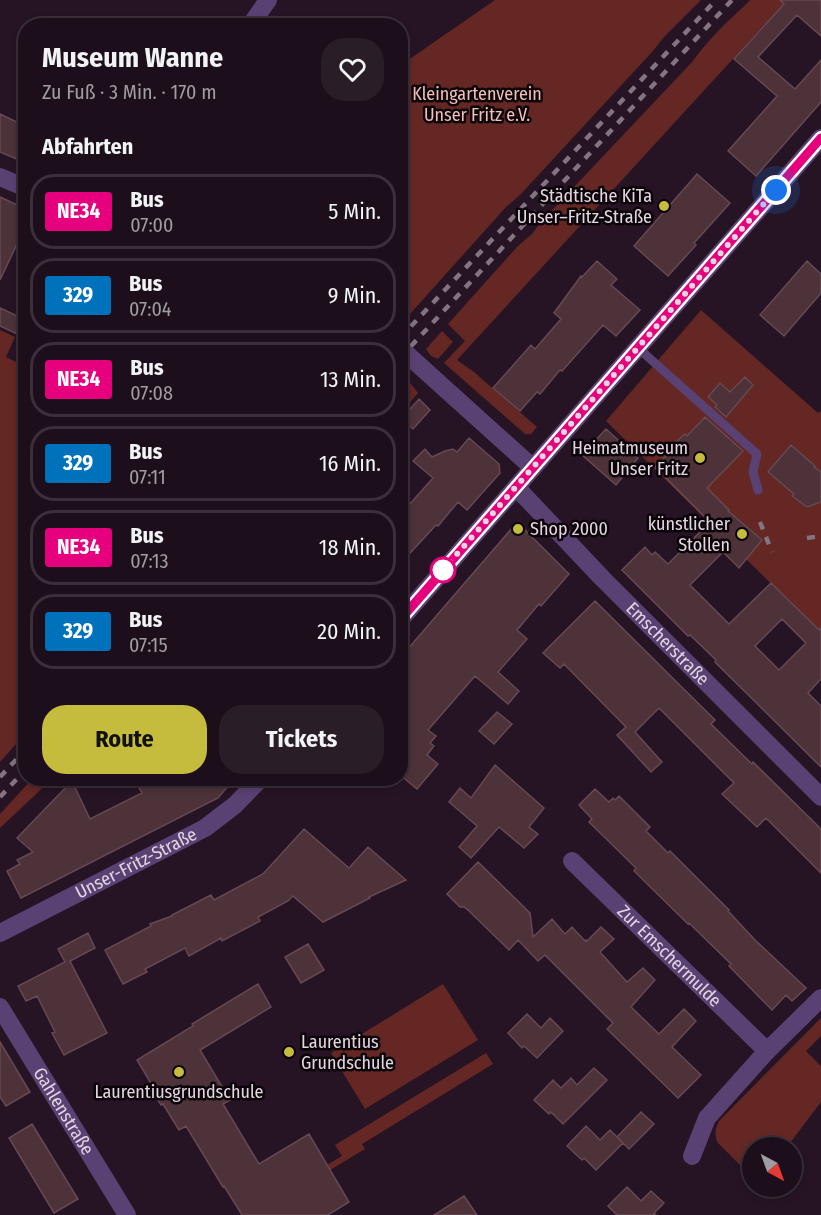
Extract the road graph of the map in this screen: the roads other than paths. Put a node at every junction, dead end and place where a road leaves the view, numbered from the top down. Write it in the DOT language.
graph roads {
  1 [pos="268,0"];
  2 [pos="256,18"];
  3 [pos="821,138"];
  4 [pos="0,177"];
  5 [pos="18,185"];
  6 [pos="638,348"];
  7 [pos="408,355"];
  8 [pos="533,468"];
  9 [pos="516,487"];
  10 [pos="758,490"];
  11 [pos="408,611"];
  12 [pos="253,786"];
  13 [pos="821,797"];
  14 [pos="572,861"];
  15 [pos="0,933"];
  16 [pos="821,998"];
  17 [pos="0,1007"];
  18 [pos="768,1051"];
  19 [pos="692,1156"];
  20 [pos="127,1215"];
  1 -- 2 [label="street"];
  3 -- 6 [label="street"];
  4 -- 5 [label="street"];
  6 -- 8 [label="street"];
  6 -- 10 [label="lane"];
  7 -- 8 [label="street"];
  8 -- 9 [label="street"];
  9 -- 11 [label="street"];
  9 -- 13 [label="street, Emscherstraße"];
  12 -- 15 [label="street, Unser-Fritz-Straße"];
  14 -- 18 [label="street, Zur Emschermulde"];
  16 -- 18 [label="street"];
  17 -- 20 [label="street, Gahlenstraße"];
  18 -- 19 [label="street"];
}
